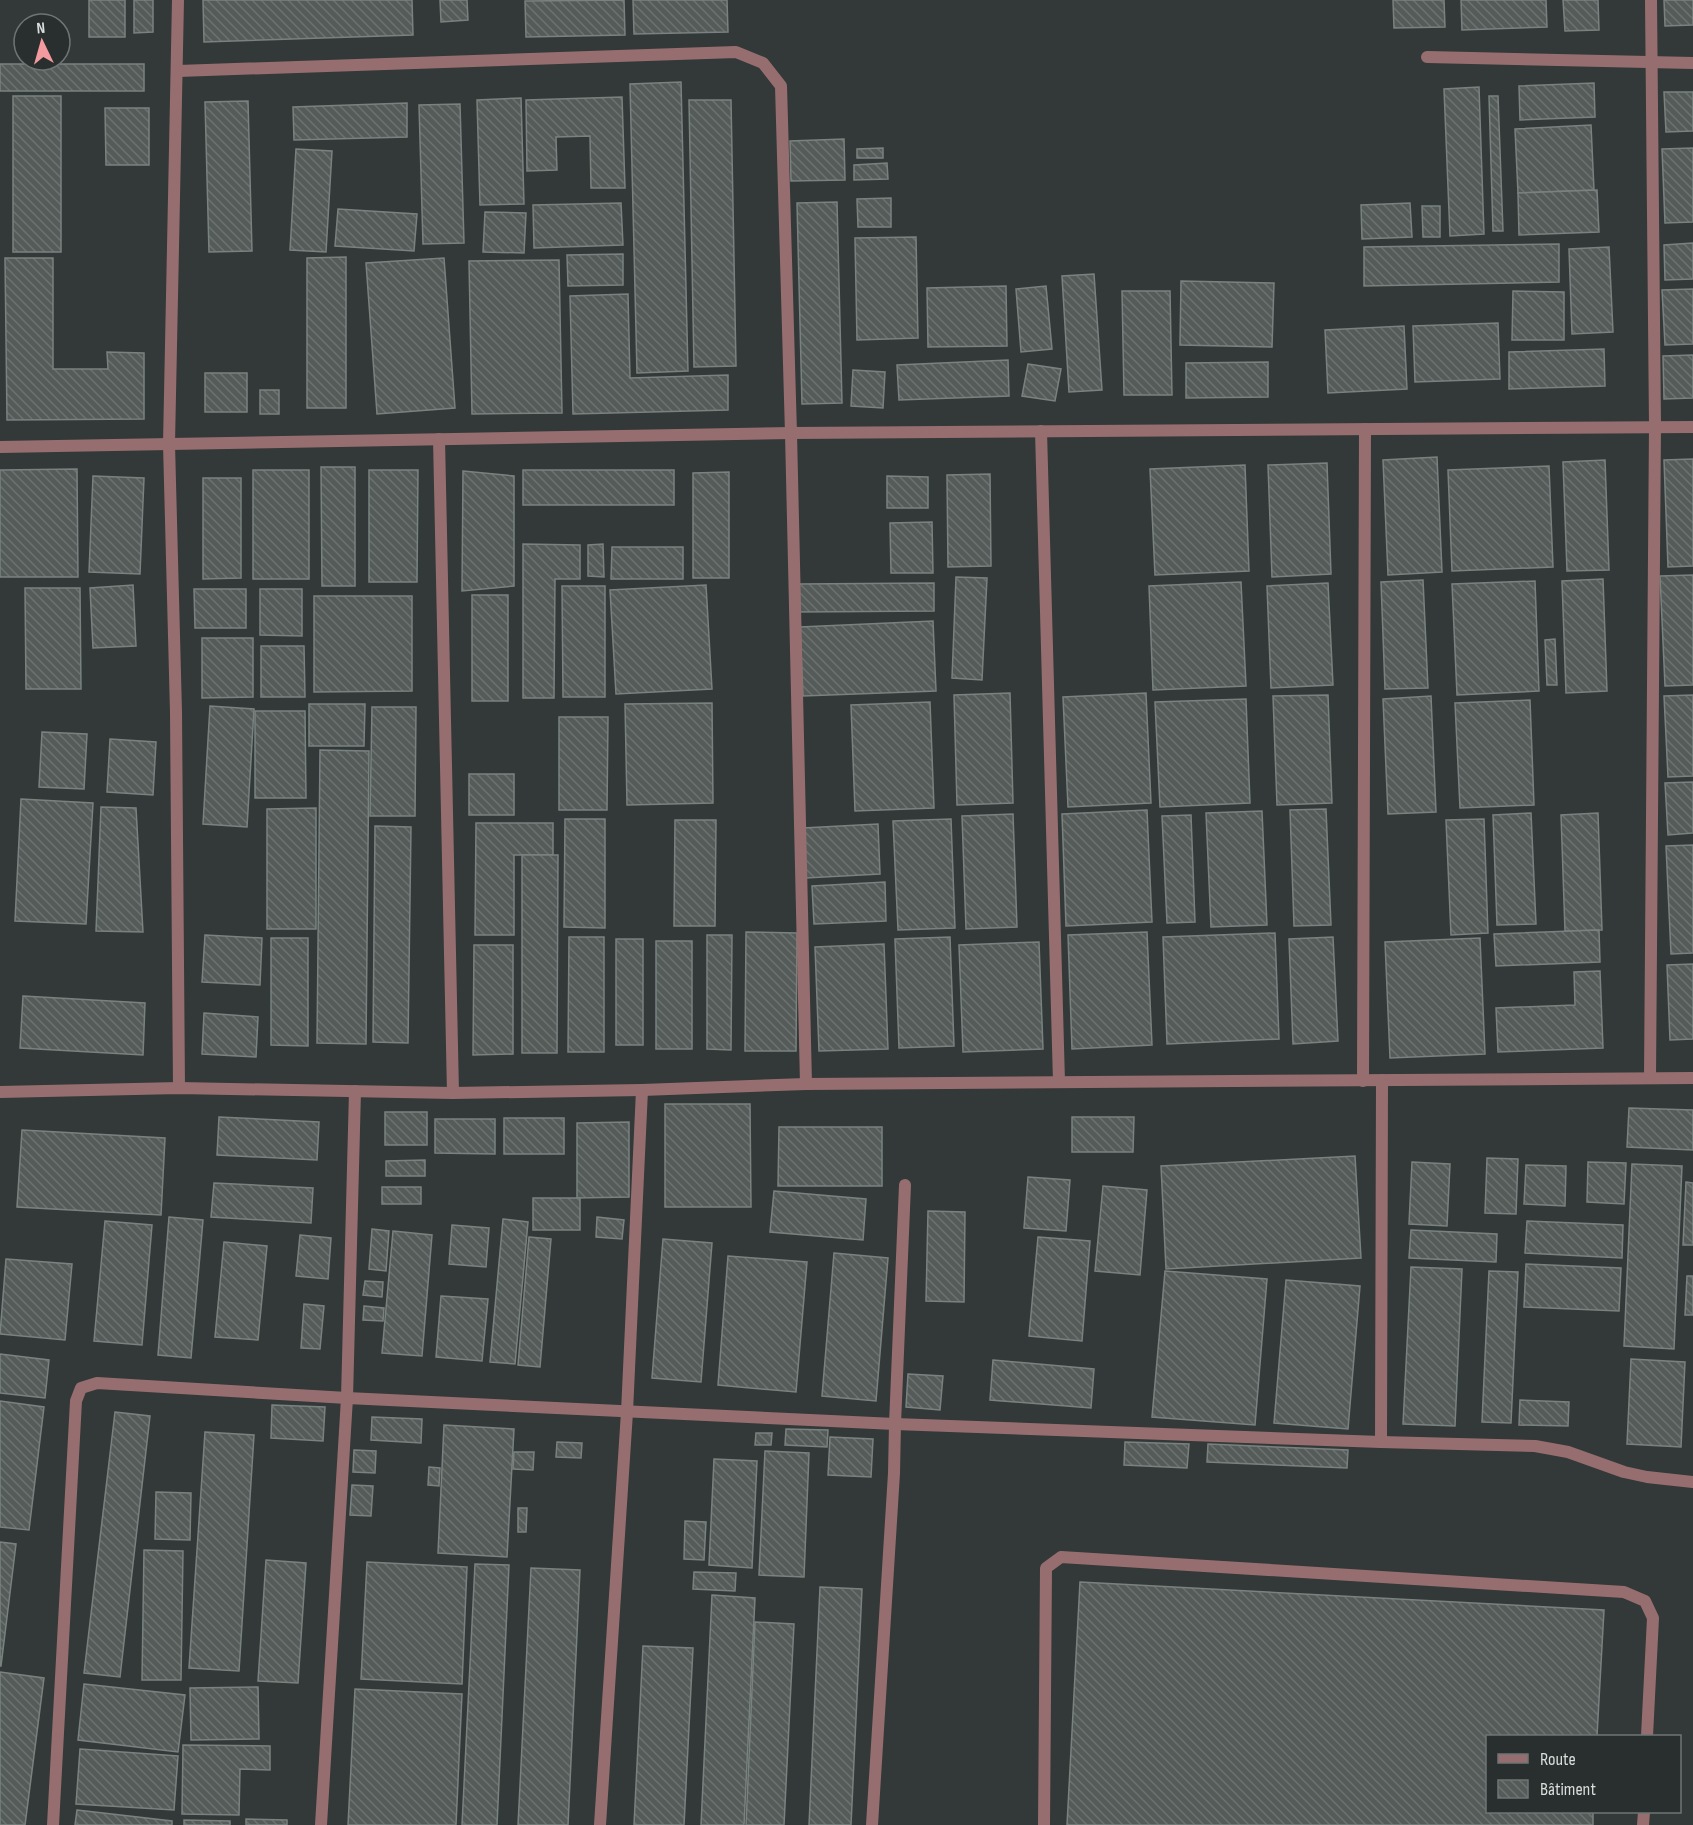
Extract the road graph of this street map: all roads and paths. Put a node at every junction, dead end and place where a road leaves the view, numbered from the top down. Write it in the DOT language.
graph roads {
  1 [pos="178,0"];
  2 [pos="1651,0"];
  3 [pos="1427,57"];
  4 [pos="1651,62"];
  5 [pos="1693,63"];
  6 [pos="178,70"];
  7 [pos="1655,426"];
  8 [pos="1693,427"];
  9 [pos="1365,429"];
  10 [pos="1041,432"];
  11 [pos="791,433"];
  12 [pos="439,439"];
  13 [pos="169,444"];
  14 [pos="0,447"];
  15 [pos="1650,1078"];
  16 [pos="1693,1078"];
  17 [pos="1382,1080"];
  18 [pos="1363,1081"];
  19 [pos="1059,1082"];
  20 [pos="806,1084"];
  21 [pos="179,1088"];
  22 [pos="642,1090"];
  23 [pos="355,1091"];
  24 [pos="0,1092"];
  25 [pos="453,1093"];
  26 [pos="905,1185"];
  27 [pos="347,1398"];
  28 [pos="627,1412"];
  29 [pos="895,1424"];
  30 [pos="1381,1442"];
  31 [pos="1693,1482"];
  32 [pos="1647,1735"];
  33 [pos="53,1825"];
  34 [pos="321,1825"];
  35 [pos="600,1825"];
  36 [pos="872,1825"];
  37 [pos="1044,1825"];
  1 -- 6 [label="street"];
  2 -- 4 [label="street"];
  3 -- 4 [label="street"];
  4 -- 5 [label="street"];
  4 -- 7 [label="street"];
  6 -- 11 [label="street"];
  6 -- 13 [label="street"];
  7 -- 8 [label="street"];
  7 -- 9 [label="street"];
  7 -- 15 [label="street"];
  9 -- 10 [label="street"];
  9 -- 18 [label="street"];
  10 -- 11 [label="street"];
  10 -- 19 [label="street"];
  11 -- 12 [label="street"];
  11 -- 20 [label="street"];
  12 -- 13 [label="street"];
  12 -- 25 [label="street"];
  13 -- 14 [label="street"];
  13 -- 21 [label="street"];
  15 -- 16 [label="street"];
  15 -- 17 [label="street"];
  17 -- 18 [label="street"];
  17 -- 30 [label="street"];
  18 -- 19 [label="street"];
  19 -- 20 [label="street"];
  20 -- 22 [label="street"];
  21 -- 23 [label="street"];
  21 -- 24 [label="street"];
  22 -- 25 [label="street"];
  22 -- 28 [label="street"];
  23 -- 25 [label="street"];
  23 -- 27 [label="street"];
  26 -- 29 [label="street"];
  27 -- 28 [label="street"];
  27 -- 33 [label="street"];
  27 -- 34 [label="street"];
  28 -- 29 [label="street"];
  28 -- 35 [label="street"];
  29 -- 30 [label="street"];
  29 -- 36 [label="street"];
  30 -- 31 [label="street"];
  32 -- 37 [label="street"];
}
